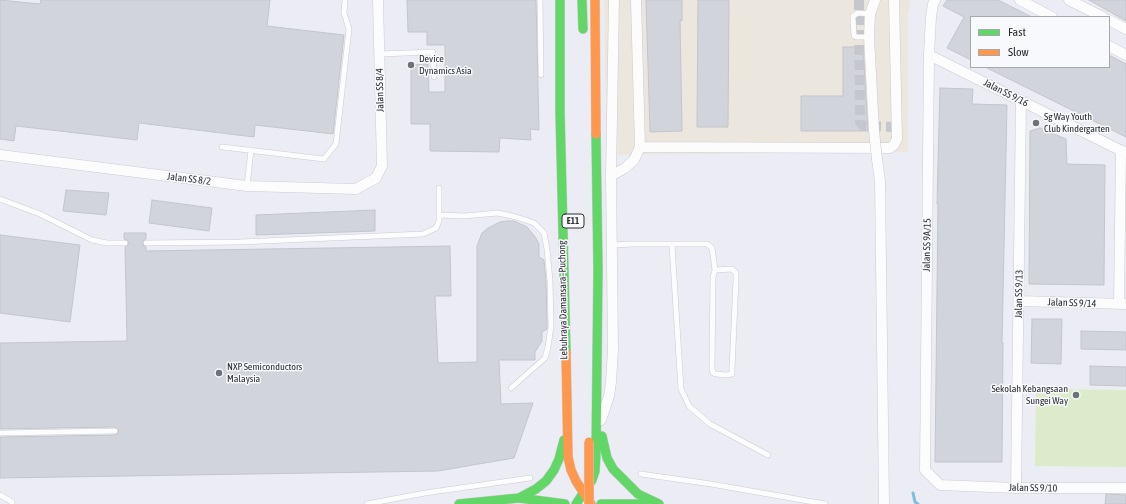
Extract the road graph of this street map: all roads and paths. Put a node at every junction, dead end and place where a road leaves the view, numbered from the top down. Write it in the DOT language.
graph roads {
  1 [pos="345,0"];
  2 [pos="378,0"];
  3 [pos="540,0"];
  4 [pos="560,0"];
  5 [pos="582,0"];
  6 [pos="595,0"];
  7 [pos="614,0"];
  8 [pos="636,0"];
  9 [pos="875,0"];
  10 [pos="894,0"];
  11 [pos="935,0"];
  12 [pos="1020,0"];
  13 [pos="1070,0"];
  14 [pos="1087,4"];
  15 [pos="870,14"];
  16 [pos="1050,16"];
  17 [pos="1102,16"];
  18 [pos="1110,21"];
  19 [pos="1126,29"];
  20 [pos="869,37"];
  21 [pos="583,40"];
  22 [pos="1110,47"];
  23 [pos="379,54"];
  24 [pos="929,55"];
  25 [pos="1126,55"];
  26 [pos="541,75"];
  27 [pos="434,77"];
  28 [pos="1021,101"];
  29 [pos="222,147"];
  30 [pos="640,147"];
  31 [pos="252,150"];
  32 [pos="1123,152"];
  33 [pos="0,155"];
  34 [pos="611,176"];
  35 [pos="376,178"];
  36 [pos="247,186"];
  37 [pos="439,188"];
  38 [pos="0,199"];
  39 [pos="440,215"];
  40 [pos="124,243"];
  41 [pos="146,243"];
  42 [pos="612,245"];
  43 [pos="672,245"];
  44 [pos="715,270"];
  45 [pos="1019,301"];
  46 [pos="1123,304"];
  47 [pos="575,340"];
  48 [pos="588,379"];
  49 [pos="511,388"];
  50 [pos="596,396"];
  51 [pos="600,424"];
  52 [pos="567,427"];
  53 [pos="115,431"];
  54 [pos="0,434"];
  55 [pos="768,455"];
  56 [pos="641,474"];
  57 [pos="530,478"];
  58 [pos="940,485"];
  59 [pos="1016,488"];
  60 [pos="1126,488"];
  61 [pos="584,493"];
  62 [pos="0,495"];
  63 [pos="519,498"];
  64 [pos="563,503"];
  65 [pos="613,503"];
  66 [pos="12,504"];
  67 [pos="368,504"];
  68 [pos="459,504"];
  69 [pos="577,504"];
  70 [pos="590,504"];
  71 [pos="600,504"];
  72 [pos="659,504"];
  73 [pos="825,504"];
  74 [pos="884,504"];
  1 -- 31 [label="lane"];
  2 -- 23 [label="street, Jalan SS 8/4"];
  3 -- 26 [label="lane"];
  4 -- 52 [label="highway"];
  5 -- 21 [label="highway"];
  6 -- 50 [label="highway"];
  7 -- 34 [label="street"];
  8 -- 30 [label="street"];
  9 -- 15 [label="street"];
  10 -- 30 [label="street"];
  11 -- 24 [label="street, Jalan SS 9A/15"];
  12 -- 16 [label="street"];
  13 -- 14 [label="street"];
  14 -- 17 [label="street"];
  15 -- 20 [label="street"];
  15 -- 20 [label="lane"];
  18 -- 19 [label="street"];
  20 -- 74 [label="street, bridge"];
  22 -- 25 [label="street"];
  23 -- 27 [label="lane"];
  23 -- 35 [label="street, Jalan SS 8/4"];
  24 -- 28 [label="street, Jalan SS 9/16"];
  24 -- 58 [label="street, Jalan SS 9A/15"];
  28 -- 32 [label="street, Jalan SS 9/16"];
  28 -- 45 [label="street, Jalan SS 9/13"];
  29 -- 31 [label="lane"];
  30 -- 34 [label="street"];
  31 -- 36 [label="lane"];
  32 -- 46 [label="street"];
  33 -- 36 [label="street, Jalan SS 8/2"];
  34 -- 42 [label="street"];
  35 -- 36 [label="street, Jalan SS 8/2"];
  37 -- 39 [label="lane"];
  38 -- 40 [label="lane"];
  39 -- 41 [label="lane"];
  39 -- 49 [label="lane"];
  42 -- 43 [label="lane"];
  42 -- 51 [label="street"];
  43 -- 44 [label="lane"];
  43 -- 55 [label="lane"];
  44 -- 44 [label="lane"];
  45 -- 46 [label="street, Jalan SS 9/14"];
  45 -- 59 [label="street, Jalan SS 9/13"];
  47 -- 69 [label="highway, Lebuhraya Damansara–Puchong"];
  48 -- 70 [label="highway, bridge"];
  50 -- 51 [label="highway"];
  50 -- 61 [label="highway"];
  51 -- 72 [label="highway"];
  52 -- 61 [label="highway"];
  52 -- 63 [label="highway"];
  53 -- 54 [label="lane"];
  56 -- 73 [label="lane"];
  57 -- 67 [label="lane"];
  58 -- 59 [label="street, Jalan SS 9/10"];
  59 -- 60 [label="street, Jalan SS 9/10"];
  61 -- 69 [label="highway"];
  61 -- 70 [label="highway, bridge"];
  62 -- 66 [label="lane"];
  63 -- 64 [label="highway"];
  63 -- 68 [label="highway"];
  65 -- 71 [label="highway"];
  65 -- 72 [label="highway"];
}
